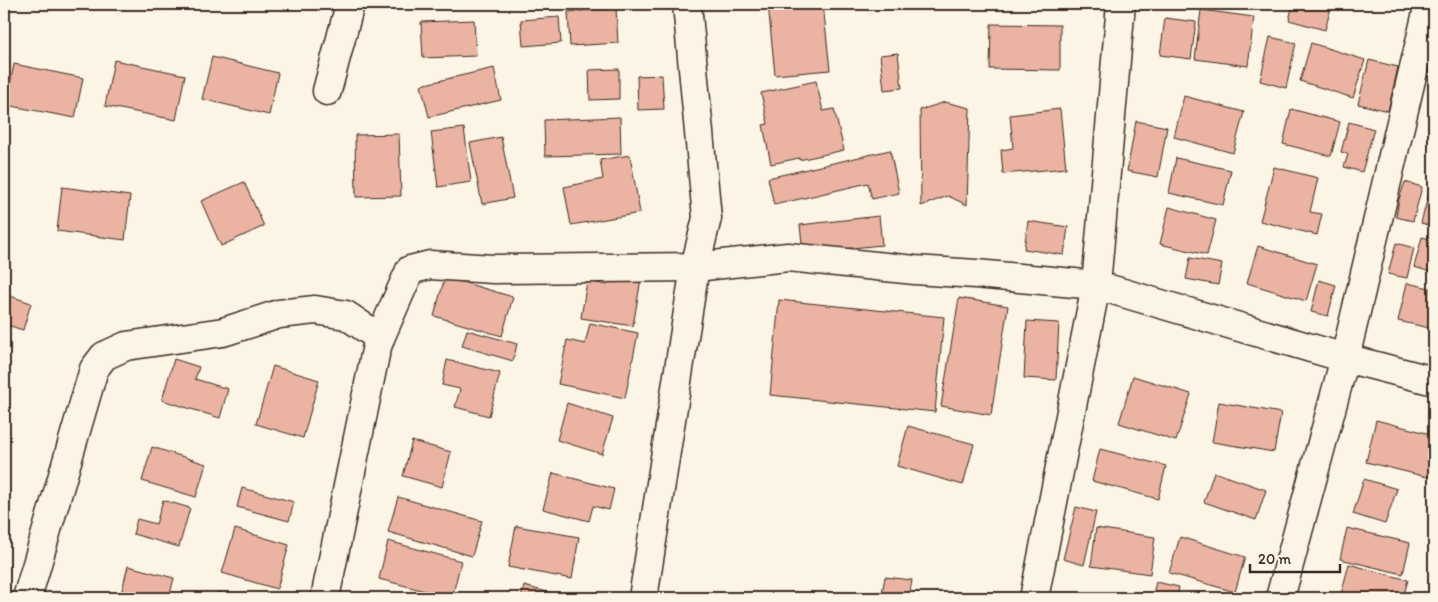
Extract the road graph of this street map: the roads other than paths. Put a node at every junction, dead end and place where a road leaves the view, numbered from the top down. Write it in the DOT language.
graph roads {
  1 [pos="350,4"];
  2 [pos="687,4"];
  3 [pos="1122,4"];
  4 [pos="1429,4"];
  5 [pos="327,91"];
  6 [pos="695,267"];
  7 [pos="1096,284"];
  8 [pos="380,338"];
  9 [pos="1345,358"];
  10 [pos="1434,380"];
  11 [pos="27,598"];
  12 [pos="325,598"];
  13 [pos="643,598"];
  14 [pos="1034,598"];
  15 [pos="1280,598"];
  1 -- 5 [label="street"];
  2 -- 6 [label="street"];
  3 -- 7 [label="street"];
  4 -- 9 [label="street"];
  6 -- 7 [label="street"];
  6 -- 8 [label="street"];
  6 -- 13 [label="street"];
  7 -- 9 [label="street"];
  7 -- 14 [label="street"];
  8 -- 11 [label="street"];
  8 -- 12 [label="street"];
  9 -- 10 [label="street"];
  9 -- 15 [label="street"];
}
